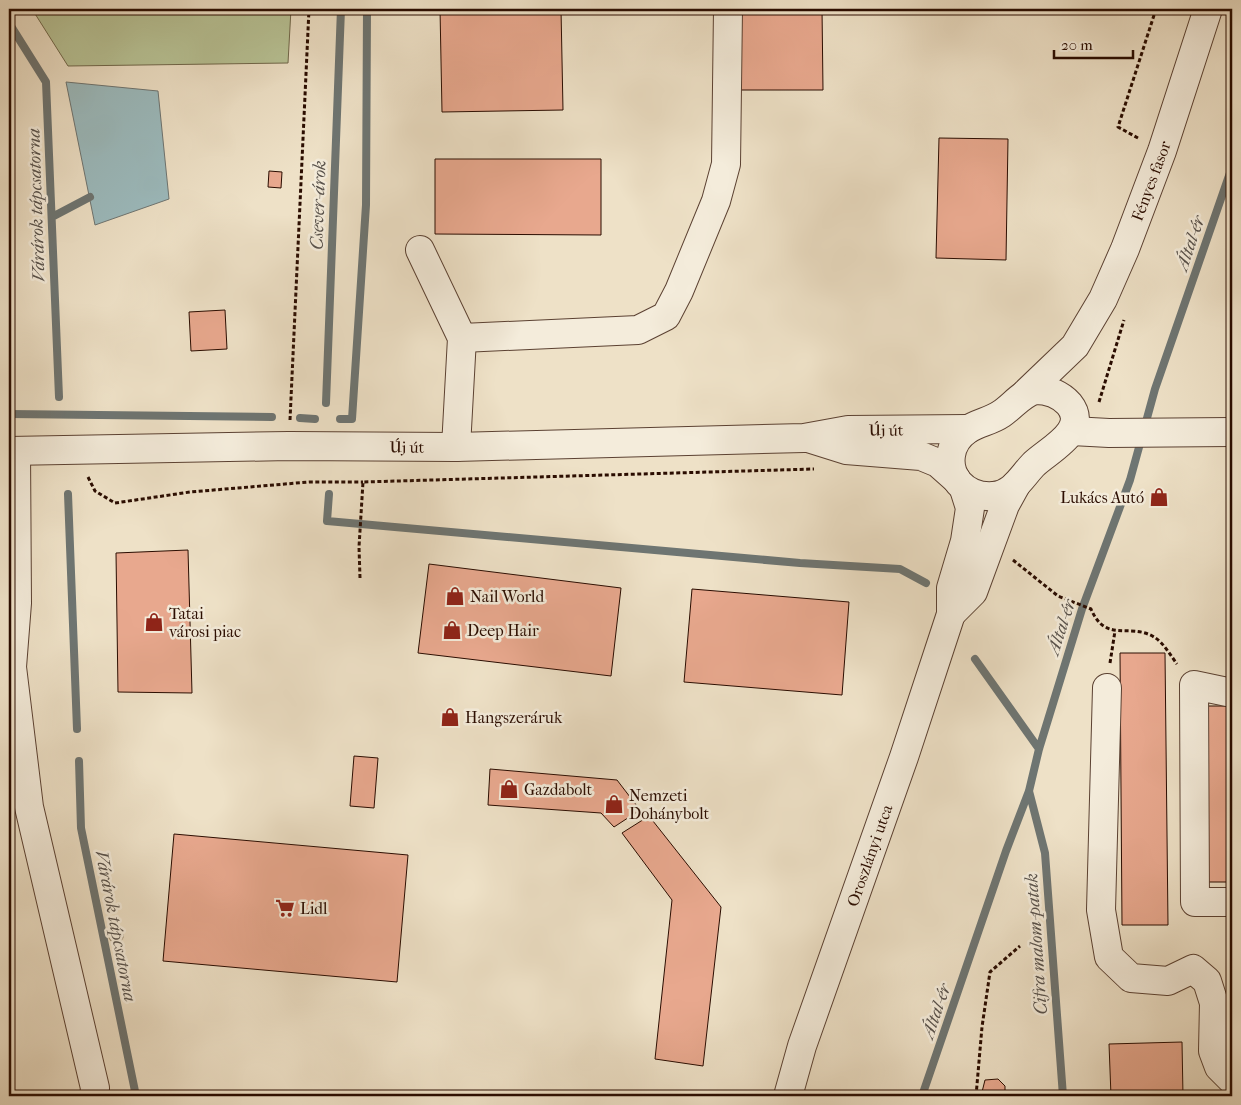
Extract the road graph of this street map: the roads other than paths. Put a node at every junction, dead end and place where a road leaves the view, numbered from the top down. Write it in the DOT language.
graph roads {
  1 [pos="728,9"];
  2 [pos="1208,9"];
  3 [pos="420,250"];
  4 [pos="462,338"];
  5 [pos="1075,346"];
  6 [pos="1026,393"];
  7 [pos="1066,401"];
  8 [pos="968,429"];
  9 [pos="1072,431"];
  10 [pos="1232,432"];
  11 [pos="804,438"];
  12 [pos="456,447"];
  13 [pos="12,451"];
  14 [pos="960,484"];
  15 [pos="1016,485"];
  16 [pos="13,601"];
  17 [pos="951,614"];
  18 [pos="1106,688"];
  19 [pos="1232,693"];
  20 [pos="1232,902"];
  21 [pos="1232,1080"];
  22 [pos="94,1096"];
  23 [pos="788,1096"];
  1 -- 4 [label="street"];
  2 -- 5 [label="street, Fényes fasor"];
  3 -- 4 [label="street"];
  4 -- 12 [label="street"];
  5 -- 6 [label="street, Fényes fasor"];
  5 -- 7 [label="street, Fényes fasor"];
  6 -- 7 [label="street"];
  6 -- 8 [label="street, Fényes fasor"];
  7 -- 9 [label="street"];
  8 -- 11 [label="street, Új út"];
  8 -- 14 [label="street, Oroszlányi utca"];
  9 -- 10 [label="street"];
  9 -- 15 [label="street"];
  11 -- 12 [label="street, Új út"];
  11 -- 14 [label="street, Új út"];
  12 -- 13 [label="street, Új út"];
  13 -- 16 [label="street"];
  14 -- 15 [label="street"];
  14 -- 17 [label="street, Oroszlányi utca"];
  15 -- 17 [label="street, Oroszlányi utca"];
  16 -- 22 [label="street"];
  17 -- 23 [label="street, Oroszlányi utca"];
  18 -- 21 [label="street"];
  19 -- 20 [label="street"];
}
